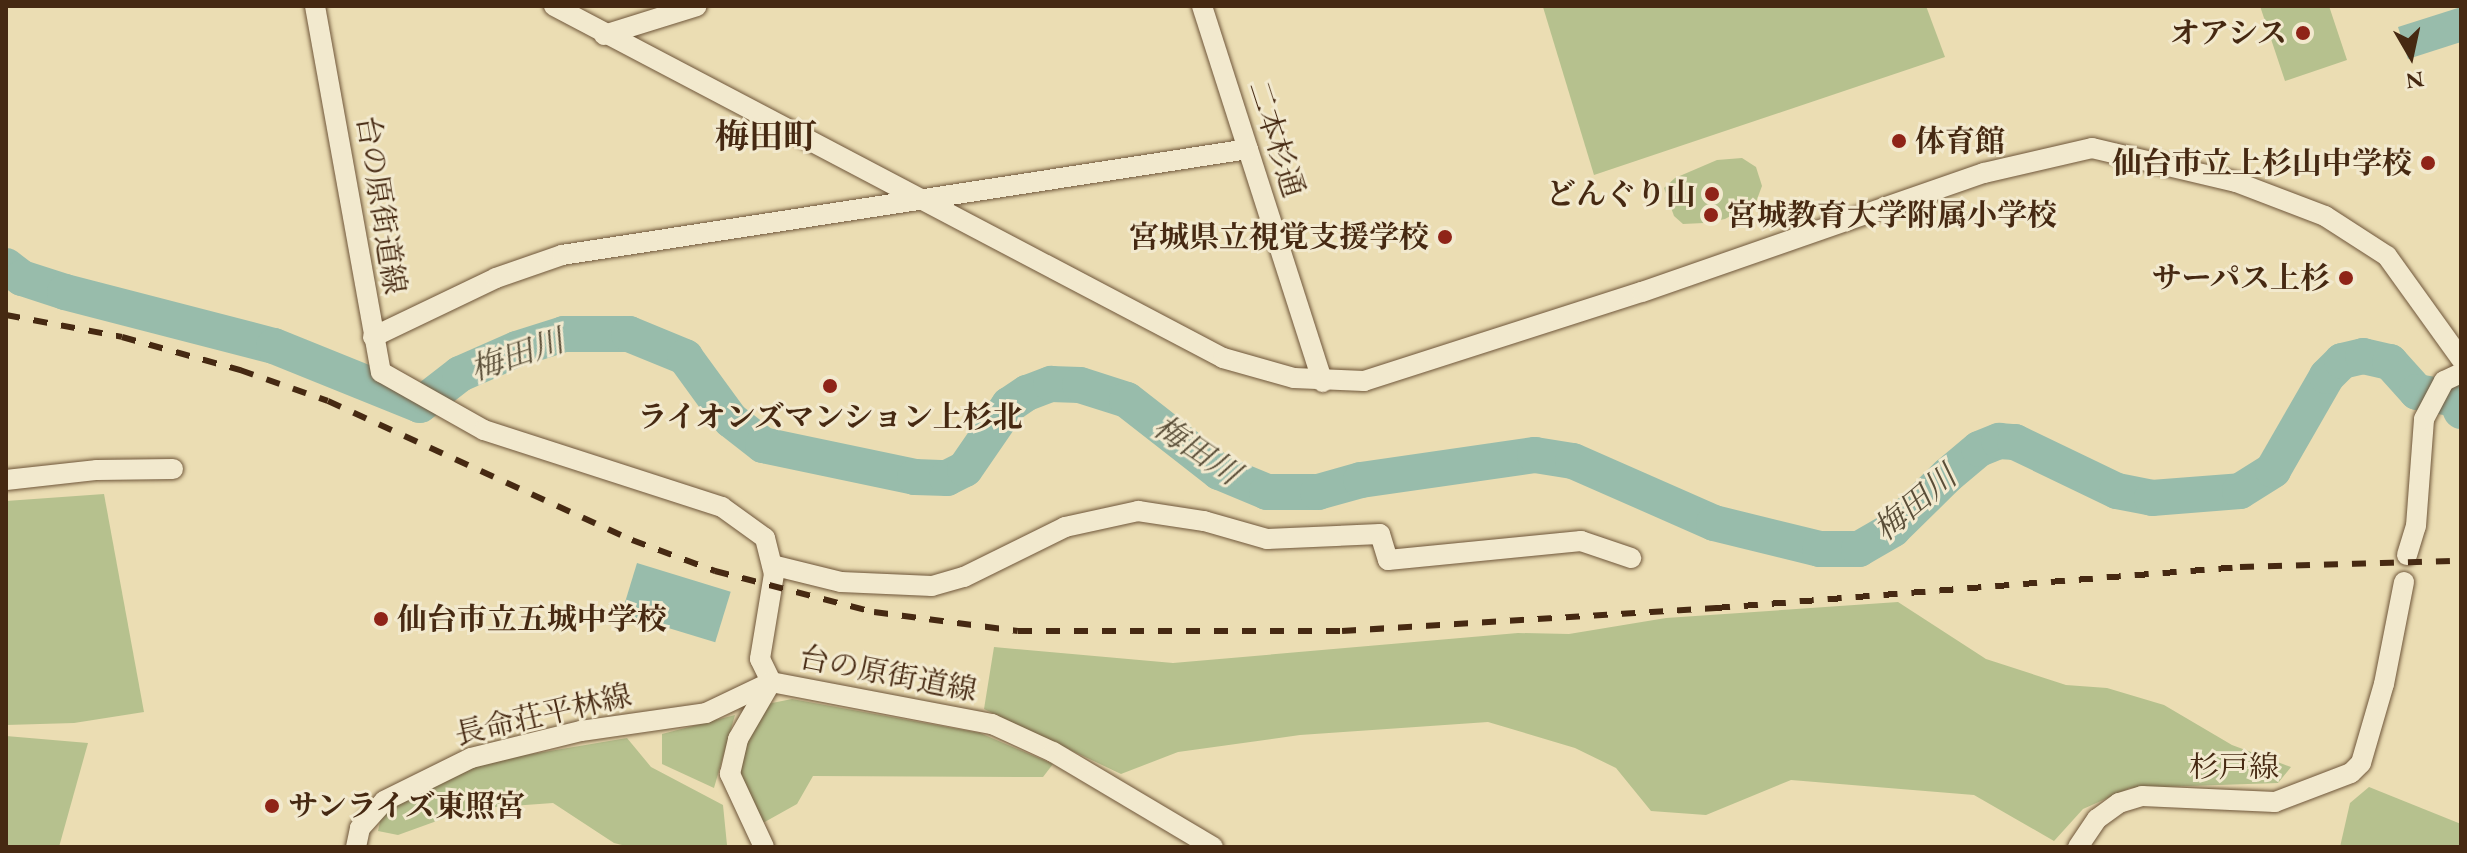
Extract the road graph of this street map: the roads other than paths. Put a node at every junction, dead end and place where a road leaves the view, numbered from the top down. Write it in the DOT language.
graph roads {
  1 [pos="315,6"];
  2 [pos="554,6"];
  3 [pos="697,6"];
  4 [pos="1202,6"];
  5 [pos="604,35"];
  6 [pos="1248,149"];
  7 [pos="921,202"];
  8 [pos="373,337"];
  9 [pos="2461,359"];
  10 [pos="2452,377"];
  11 [pos="1323,382"];
  12 [pos="173,469"];
  13 [pos="6,480"];
  14 [pos="2407,555"];
  15 [pos="1631,558"];
  16 [pos="772,565"];
  17 [pos="2404,582"];
  18 [pos="771,682"];
  19 [pos="356,847"];
  20 [pos="764,847"];
  21 [pos="1213,847"];
  22 [pos="2078,847"];
  1 -- 8 [label="street, 台の原街道線"];
  2 -- 5 [label="street"];
  3 -- 5 [label="street"];
  4 -- 6 [label="street, 二本杉通"];
  5 -- 7 [label="street"];
  6 -- 7 [label="street"];
  6 -- 11 [label="street, 二本杉通"];
  7 -- 8 [label="street"];
  7 -- 11 [label="street"];
  8 -- 16 [label="street, 台の原街道線"];
  9 -- 11 [label="street"];
  10 -- 14 [label="street"];
  12 -- 13 [label="street"];
  15 -- 16 [label="street"];
  16 -- 18 [label="street, 台の原街道線"];
  17 -- 22 [label="street, 杉戸線"];
  18 -- 19 [label="street, 長命荘平林線"];
  18 -- 20 [label="street"];
  18 -- 21 [label="street, 台の原街道線"];
}
